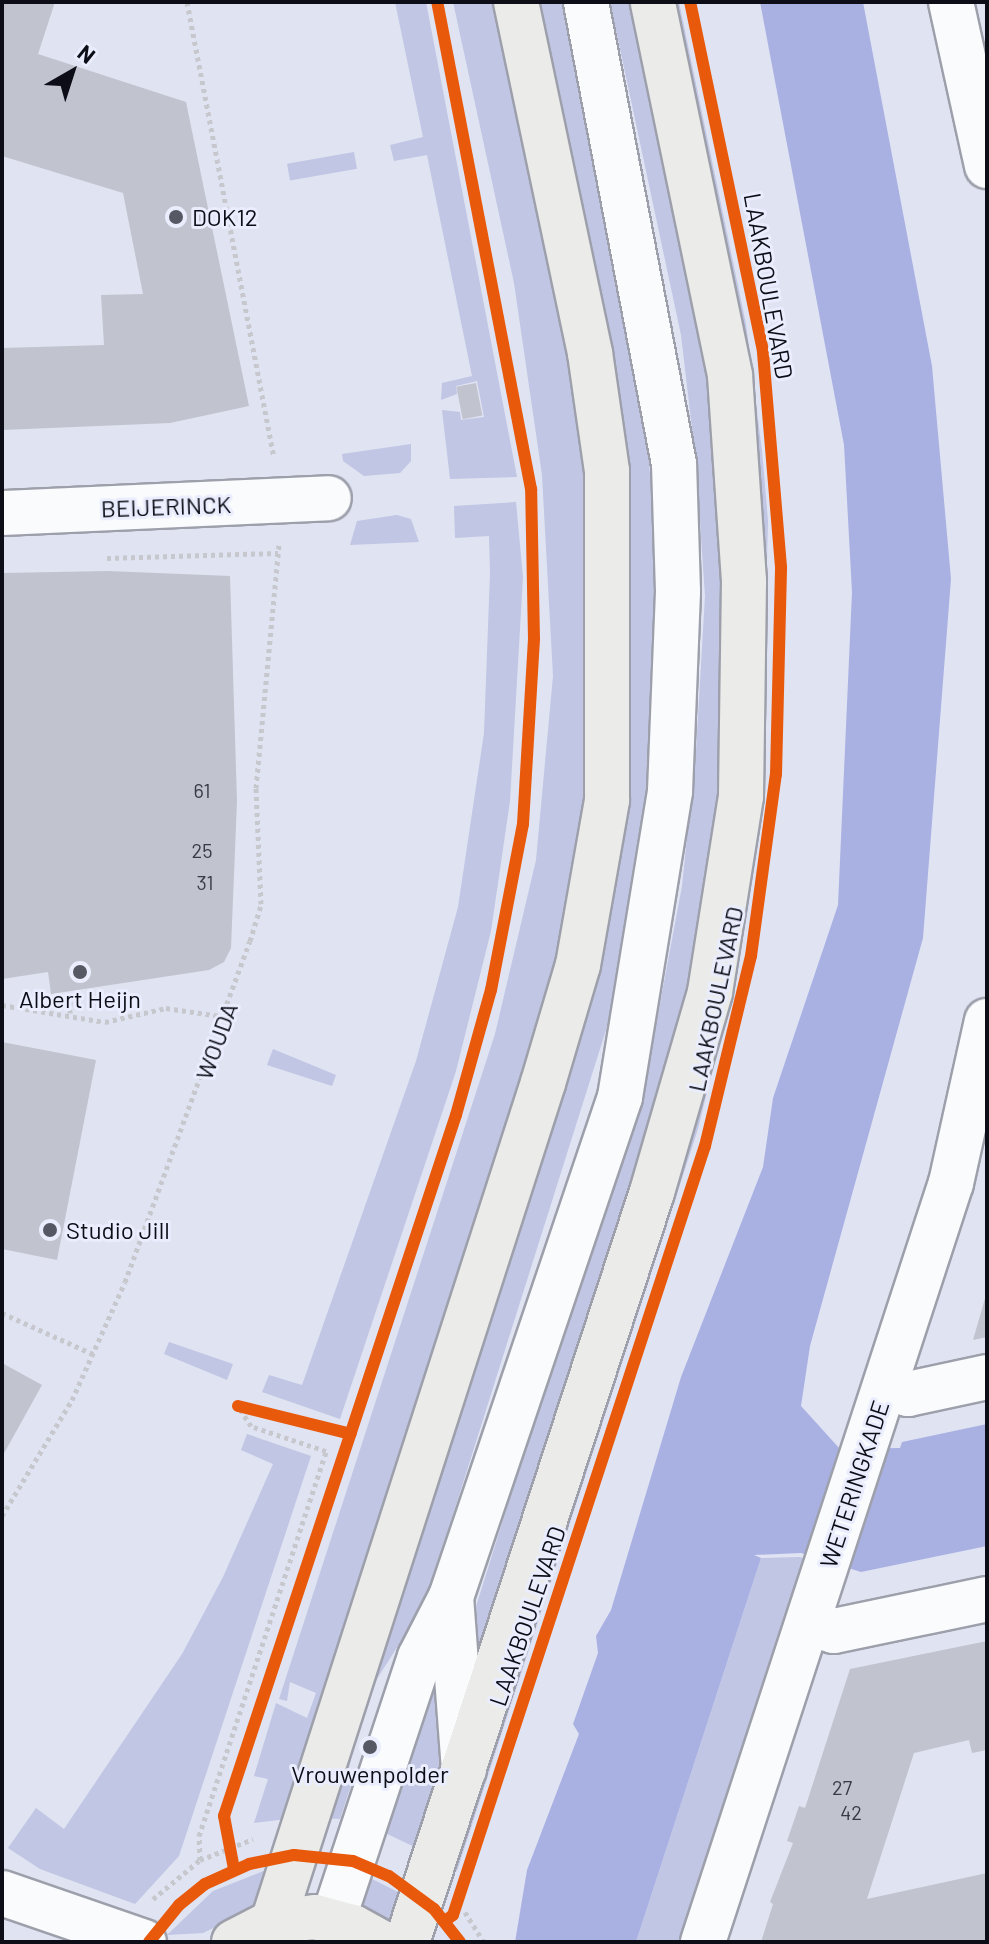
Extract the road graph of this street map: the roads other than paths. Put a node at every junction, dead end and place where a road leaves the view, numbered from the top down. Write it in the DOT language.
graph roads {
  1 [pos="516,2"];
  2 [pos="586,2"];
  3 [pos="653,2"];
  4 [pos="951,2"];
  5 [pos="987,166"];
  6 [pos="329,498"];
  7 [pos="2,513"];
  8 [pos="987,1021"];
  9 [pos="987,1377"];
  10 [pos="885,1387"];
  11 [pos="451,1597"];
  12 [pos="987,1599"];
  13 [pos="808,1623"];
  14 [pos="464,1770"];
  15 [pos="4,1908"];
  16 [pos="333,1920"];
  17 [pos="273,1922"];
  18 [pos="144,1942"];
  19 [pos="234,1942"];
  20 [pos="380,1942"];
  21 [pos="407,1942"];
  22 [pos="703,1942"];
  1 -- 17 [label="main road"];
  2 -- 11 [label="street, LAAKBOULEVARD"];
  3 -- 14 [label="main road, LAAKBOULEVARD"];
  4 -- 5 [label="street"];
  6 -- 7 [label="street, BEIJERINCK"];
  8 -- 10 [label="street, WETERINGKADE"];
  9 -- 10 [label="street"];
  10 -- 13 [label="street, WETERINGKADE"];
  11 -- 14 [label="street, LAAKBOULEVARD"];
  11 -- 16 [label="street, LAAKBOULEVARD"];
  12 -- 13 [label="street"];
  13 -- 22 [label="street, WETERINGKADE"];
  14 -- 21 [label="main road, LAAKBOULEVARD"];
  15 -- 18 [label="street"];
  16 -- 17 [label="main road"];
  16 -- 20 [label="main road"];
  17 -- 19 [label="main road"];
}
